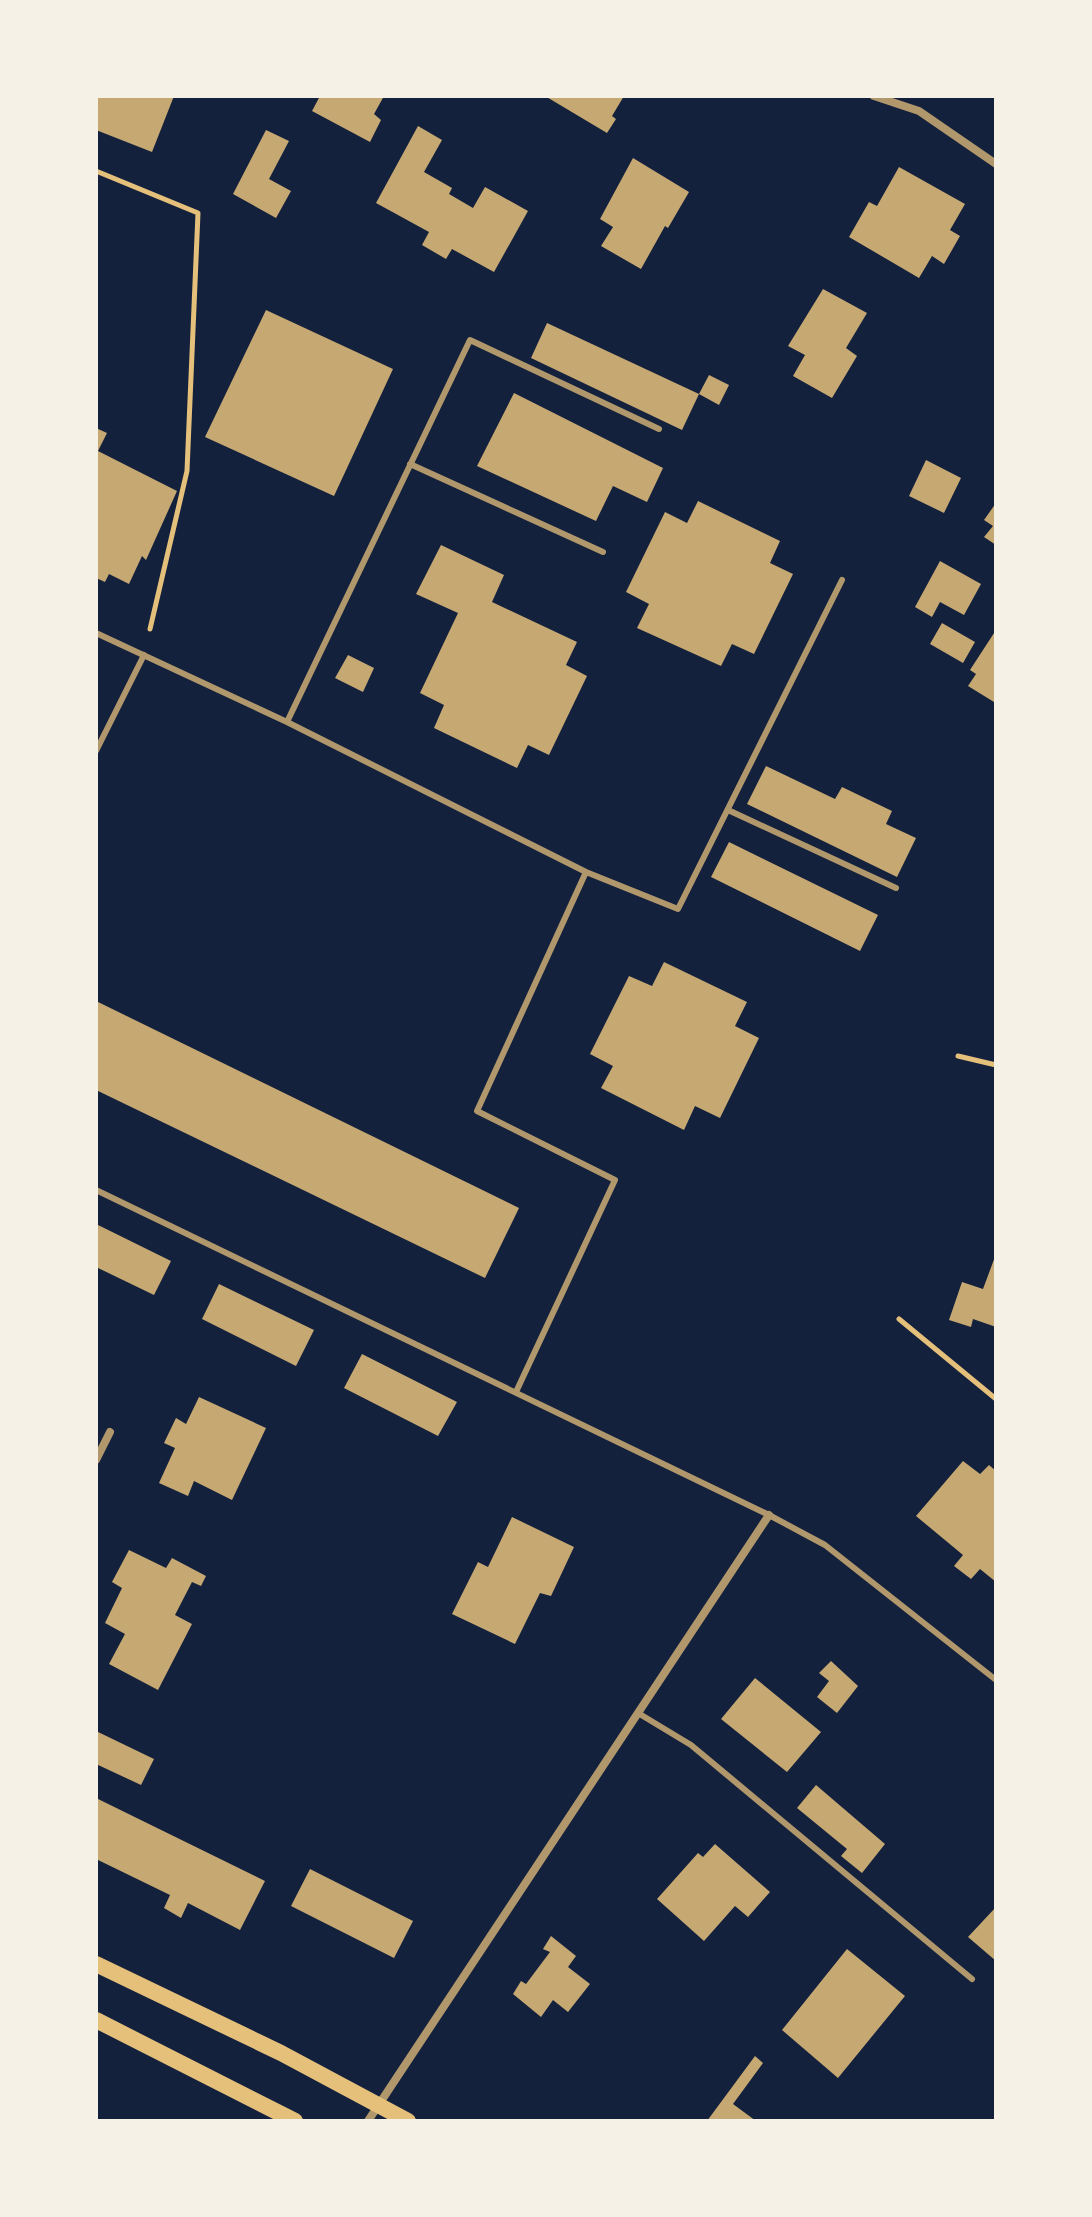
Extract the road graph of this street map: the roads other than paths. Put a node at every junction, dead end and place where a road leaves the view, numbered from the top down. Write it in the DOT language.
graph roads {
  1 [pos="874,96"];
  2 [pos="996,164"];
  3 [pos="659,429"];
  4 [pos="410,464"];
  5 [pos="603,552"];
  6 [pos="842,580"];
  7 [pos="96,633"];
  8 [pos="144,655"];
  9 [pos="287,722"];
  10 [pos="96,751"];
  11 [pos="728,810"];
  12 [pos="586,872"];
  13 [pos="896,888"];
  14 [pos="96,1190"];
  15 [pos="516,1392"];
  16 [pos="110,1432"];
  17 [pos="96,1460"];
  18 [pos="769,1515"];
  19 [pos="996,1680"];
  20 [pos="638,1713"];
  21 [pos="96,1964"];
  22 [pos="972,1979"];
  23 [pos="96,2020"];
  24 [pos="376,2105"];
  25 [pos="295,2121"];
  26 [pos="368,2121"];
  27 [pos="408,2121"];
  1 -- 2 [label="street"];
  3 -- 4 [label="lane"];
  4 -- 5 [label="lane"];
  4 -- 9 [label="lane"];
  6 -- 11 [label="lane"];
  7 -- 8 [label="lane"];
  8 -- 9 [label="lane"];
  8 -- 10 [label="lane"];
  9 -- 12 [label="lane"];
  11 -- 12 [label="lane"];
  11 -- 13 [label="lane"];
  12 -- 15 [label="lane"];
  14 -- 15 [label="lane"];
  15 -- 18 [label="lane"];
  16 -- 17 [label="street"];
  18 -- 19 [label="lane"];
  18 -- 20 [label="street"];
  20 -- 22 [label="lane"];
  20 -- 24 [label="street"];
  21 -- 24 [label="main road"];
  23 -- 25 [label="main road"];
  24 -- 26 [label="street"];
  24 -- 27 [label="main road"];
}
